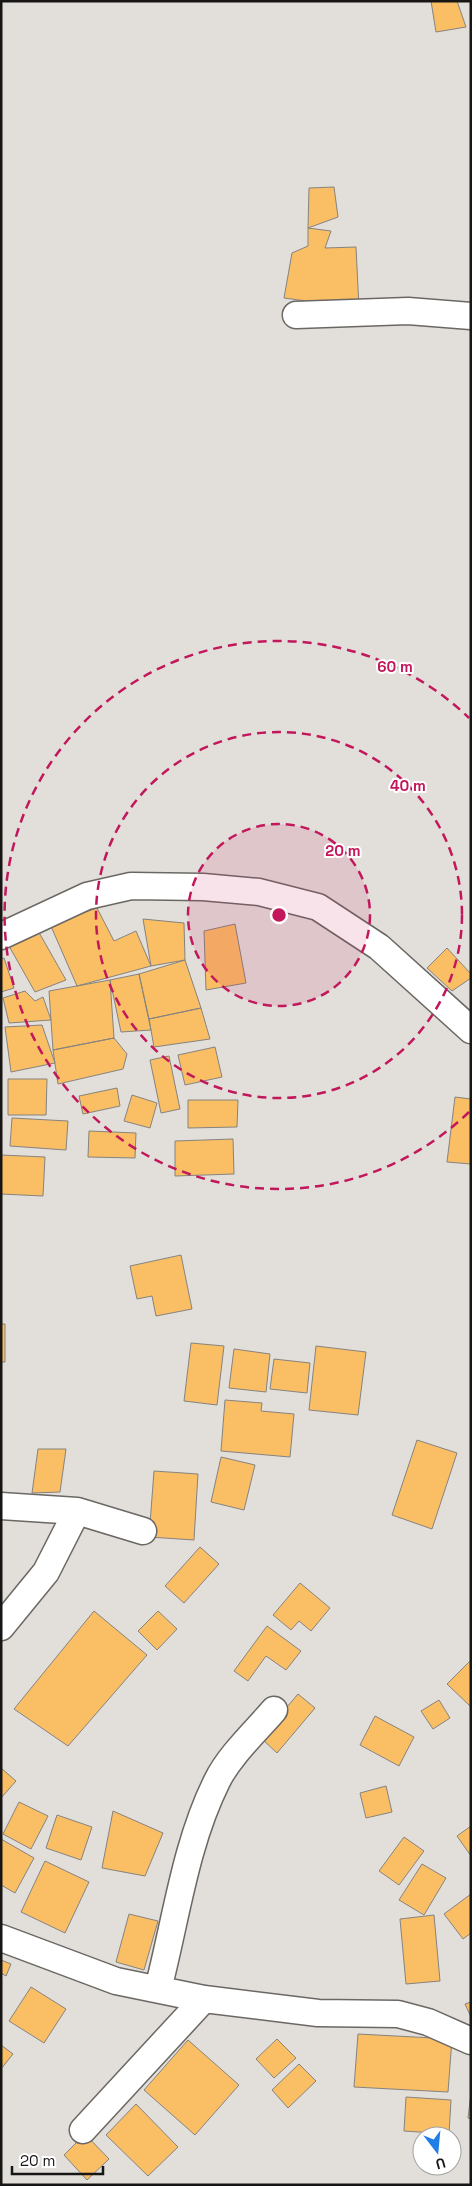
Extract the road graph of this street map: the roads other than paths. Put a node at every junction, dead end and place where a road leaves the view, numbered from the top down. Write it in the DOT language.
graph roads {
  1 [pos="296,316"];
  2 [pos="471,316"];
  3 [pos="1,936"];
  4 [pos="471,1030"];
  5 [pos="1,1506"];
  6 [pos="77,1511"];
  7 [pos="142,1531"];
  8 [pos="1,1627"];
  9 [pos="274,1710"];
  10 [pos="1,1938"];
  11 [pos="158,1989"];
  12 [pos="204,1999"];
  13 [pos="471,2041"];
  14 [pos="83,2130"];
  1 -- 2 [label="street"];
  3 -- 4 [label="street"];
  5 -- 6 [label="street"];
  6 -- 7 [label="street"];
  6 -- 8 [label="street"];
  9 -- 11 [label="street"];
  10 -- 11 [label="street"];
  11 -- 12 [label="street"];
  12 -- 13 [label="street"];
  12 -- 14 [label="street"];
}
